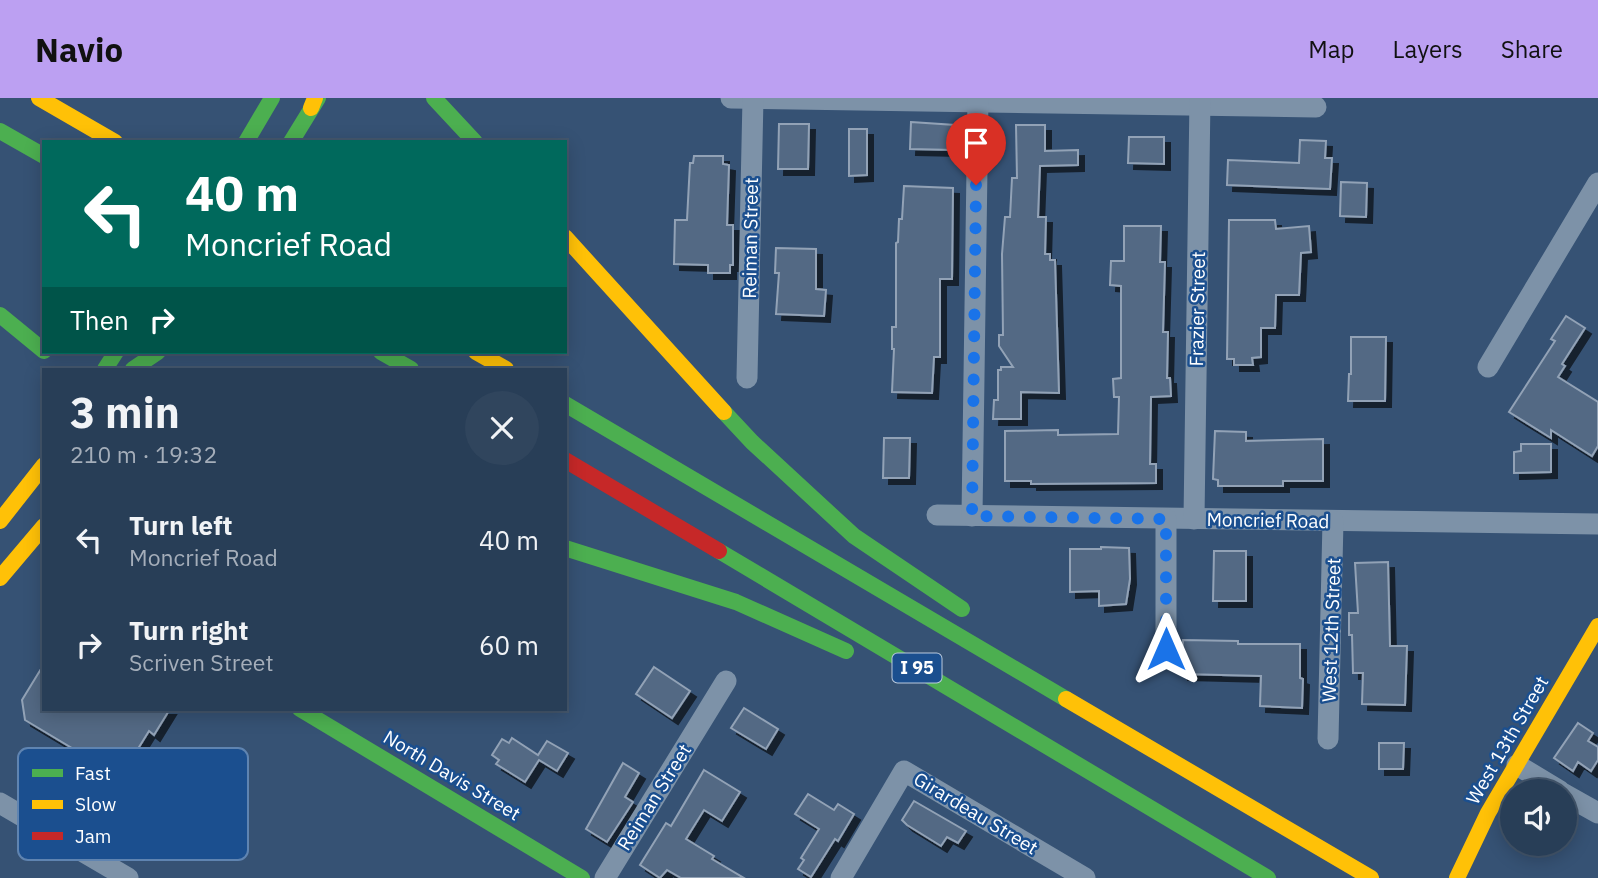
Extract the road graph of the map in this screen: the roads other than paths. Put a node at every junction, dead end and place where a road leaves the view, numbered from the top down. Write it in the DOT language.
graph roads {
  1 [pos="39,98"];
  2 [pos="272,98"];
  3 [pos="434,98"];
  4 [pos="730,98"];
  5 [pos="753,98"];
  6 [pos="978,100"];
  7 [pos="315,101"];
  8 [pos="1200,102"];
  9 [pos="1316,107"];
  10 [pos="0,131"];
  11 [pos="112,140"];
  12 [pos="247,140"];
  13 [pos="291,140"];
  14 [pos="473,140"];
  15 [pos="42,155"];
  16 [pos="1598,183"];
  17 [pos="567,239"];
  18 [pos="0,314"];
  19 [pos="42,350"];
  20 [pos="157,354"];
  21 [pos="385,354"];
  22 [pos="480,354"];
  23 [pos="1488,367"];
  24 [pos="135,368"];
  25 [pos="409,368"];
  26 [pos="504,368"];
  27 [pos="747,378"];
  28 [pos="567,405"];
  29 [pos="567,461"];
  30 [pos="42,471"];
  31 [pos="937,514"];
  32 [pos="972,516"];
  33 [pos="1166,519"];
  34 [pos="1194,519"];
  35 [pos="1334,521"];
  36 [pos="1598,524"];
  37 [pos="42,527"];
  38 [pos="18,534"];
  39 [pos="567,549"];
  40 [pos="0,578"];
  41 [pos="971,615"];
  42 [pos="1598,626"];
  43 [pos="1166,649"];
  44 [pos="1025,656"];
  45 [pos="857,657"];
  46 [pos="907,680"];
  47 [pos="726,681"];
  48 [pos="961,693"];
  49 [pos="303,711"];
  50 [pos="1099,716"];
  51 [pos="1328,739"];
  52 [pos="1517,765"];
  53 [pos="1540,779"];
  54 [pos="1577,801"];
  55 [pos="0,803"];
  56 [pos="1598,813"];
  57 [pos="18,814"];
  58 [pos="97,860"];
  59 [pos="1071,875"];
  60 [pos="128,878"];
  61 [pos="582,878"];
  62 [pos="605,878"];
  63 [pos="841,878"];
  64 [pos="1268,878"];
  65 [pos="1371,878"];
  66 [pos="1457,878"];
  1 -- 11 [label="main road"];
  2 -- 12 [label="main road"];
  3 -- 14 [label="main road"];
  4 -- 5 [label="street"];
  5 -- 6 [label="street"];
  5 -- 27 [label="street, Reiman Street"];
  6 -- 8 [label="street"];
  6 -- 32 [label="street"];
  7 -- 13 [label="main road"];
  8 -- 9 [label="street"];
  8 -- 34 [label="street, Frazier Street"];
  10 -- 15 [label="main road"];
  16 -- 23 [label="street"];
  17 -- 41 [label="main road"];
  18 -- 19 [label="main road"];
  20 -- 24 [label="main road"];
  21 -- 25 [label="main road"];
  22 -- 26 [label="main road"];
  28 -- 50 [label="main road, I 95"];
  29 -- 48 [label="main road, I 95"];
  30 -- 38 [label="main road"];
  31 -- 32 [label="street, Moncrief Road"];
  32 -- 33 [label="street, Moncrief Road"];
  33 -- 34 [label="street, Moncrief Road"];
  33 -- 43 [label="street"];
  34 -- 35 [label="street, Moncrief Road"];
  35 -- 36 [label="street, Moncrief Road"];
  35 -- 51 [label="street, West 12th Street"];
  37 -- 38 [label="main road"];
  38 -- 40 [label="main road"];
  39 -- 45 [label="main road"];
  42 -- 52 [label="main road, West 13th Street"];
  44 -- 50 [label="main road"];
  46 -- 48 [label="main road"];
  47 -- 62 [label="street, Reiman Street"];
  48 -- 64 [label="main road, I 95"];
  49 -- 61 [label="main road, North Davis Street"];
  50 -- 65 [label="main road, I 95"];
  52 -- 53 [label="street"];
  52 -- 66 [label="main road, West 13th Street"];
  54 -- 56 [label="street"];
  55 -- 57 [label="street"];
  58 -- 60 [label="street"];
  59 -- 63 [label="street, Girardeau Street"];
}
